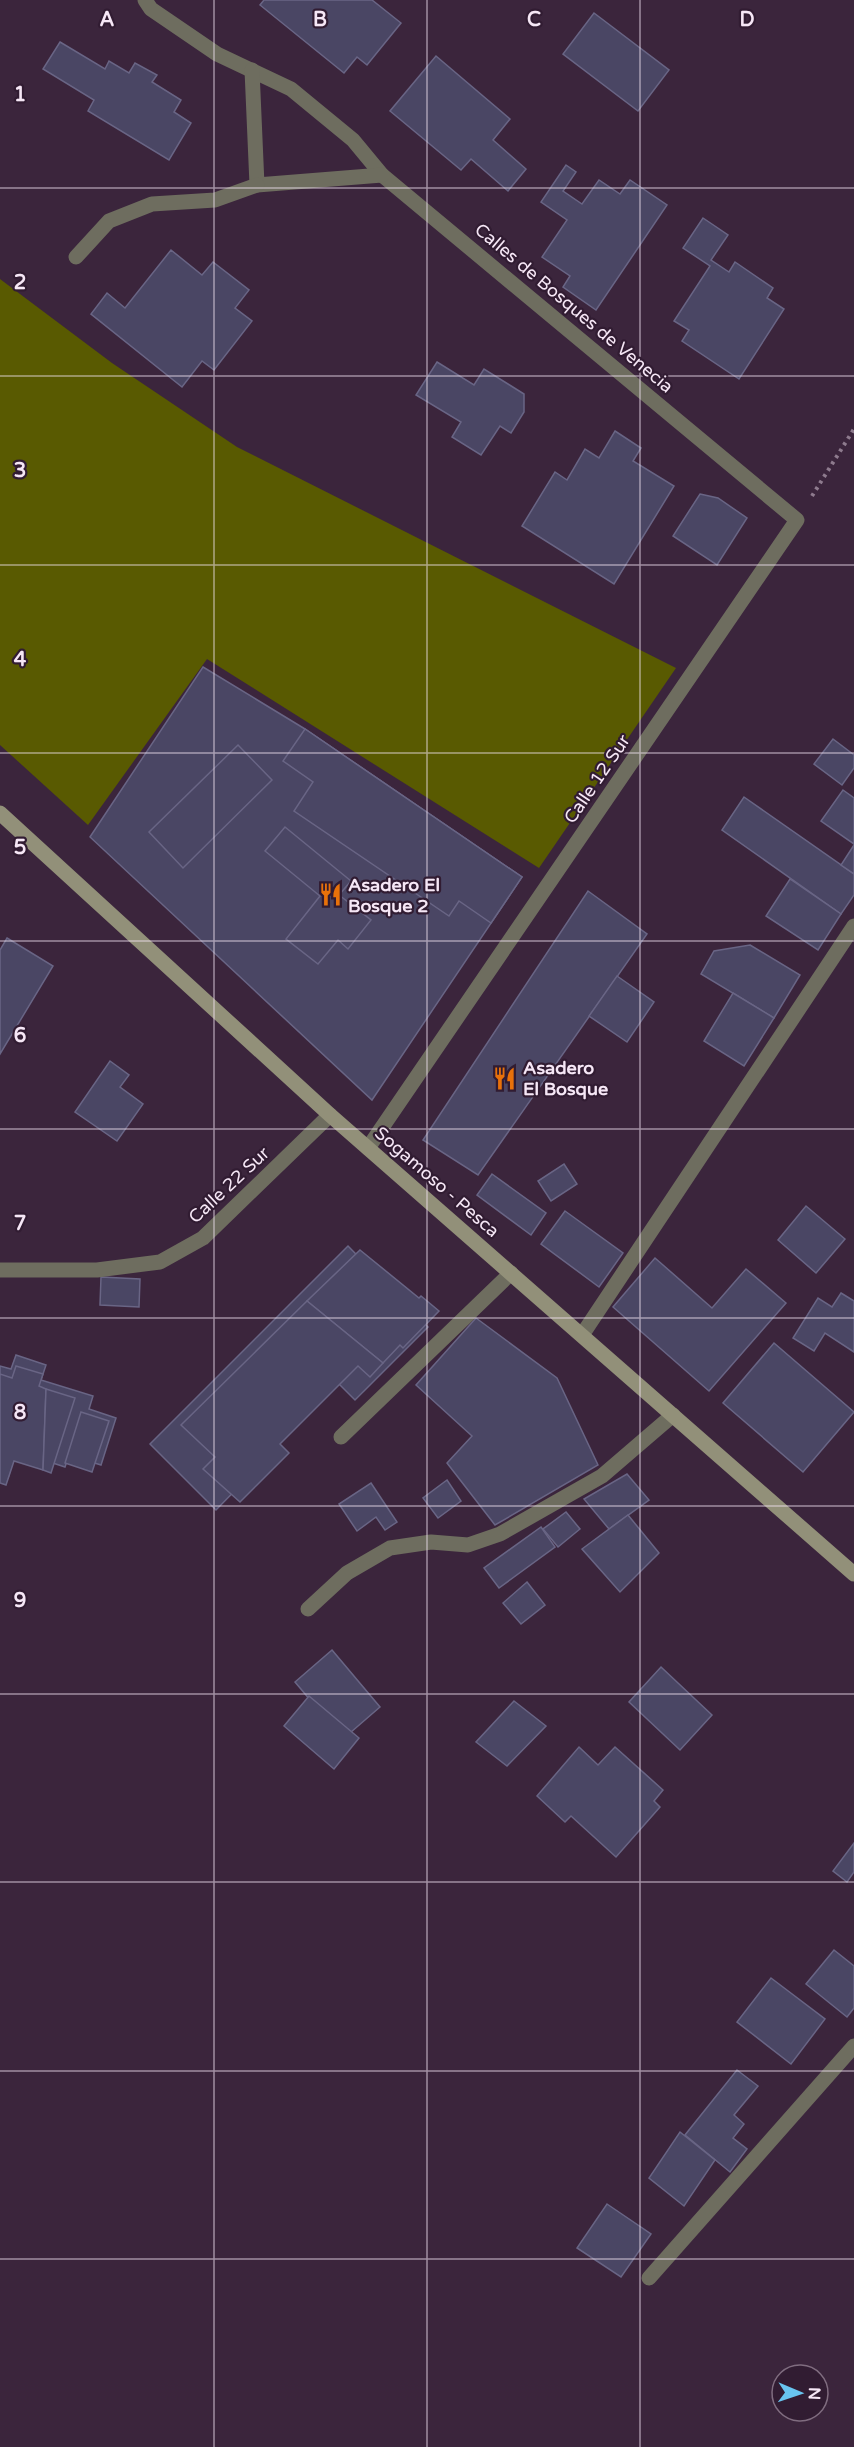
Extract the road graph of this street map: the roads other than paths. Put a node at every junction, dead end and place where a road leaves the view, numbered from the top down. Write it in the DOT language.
graph roads {
  1 [pos="145,0"];
  2 [pos="252,70"];
  3 [pos="382,175"];
  4 [pos="257,185"];
  5 [pos="76,257"];
  6 [pos="797,520"];
  7 [pos="0,813"];
  8 [pos="854,926"];
  9 [pos="330,1115"];
  10 [pos="368,1148"];
  11 [pos="0,1270"];
  12 [pos="511,1273"];
  13 [pos="582,1335"];
  14 [pos="673,1415"];
  15 [pos="341,1437"];
  16 [pos="854,1574"];
  17 [pos="308,1609"];
  18 [pos="854,2046"];
  19 [pos="649,2278"];
  1 -- 2 [label="street, Calles de Bosques de Venecia"];
  2 -- 3 [label="street, Calles de Bosques de Venecia"];
  2 -- 4 [label="street"];
  3 -- 4 [label="street"];
  3 -- 6 [label="street, Calles de Bosques de Venecia"];
  4 -- 5 [label="street"];
  6 -- 10 [label="street, Calle 12 Sur"];
  7 -- 9 [label="main road, Sogamoso - Pesca"];
  8 -- 13 [label="street"];
  9 -- 10 [label="main road, Sogamoso - Pesca"];
  9 -- 11 [label="street, Calle 22 Sur"];
  10 -- 12 [label="main road, Sogamoso - Pesca"];
  12 -- 13 [label="main road, Sogamoso - Pesca"];
  12 -- 15 [label="street"];
  13 -- 14 [label="main road, Sogamoso - Pesca"];
  14 -- 16 [label="main road, Sogamoso - Pesca"];
  14 -- 17 [label="street"];
  18 -- 19 [label="street"];
}
